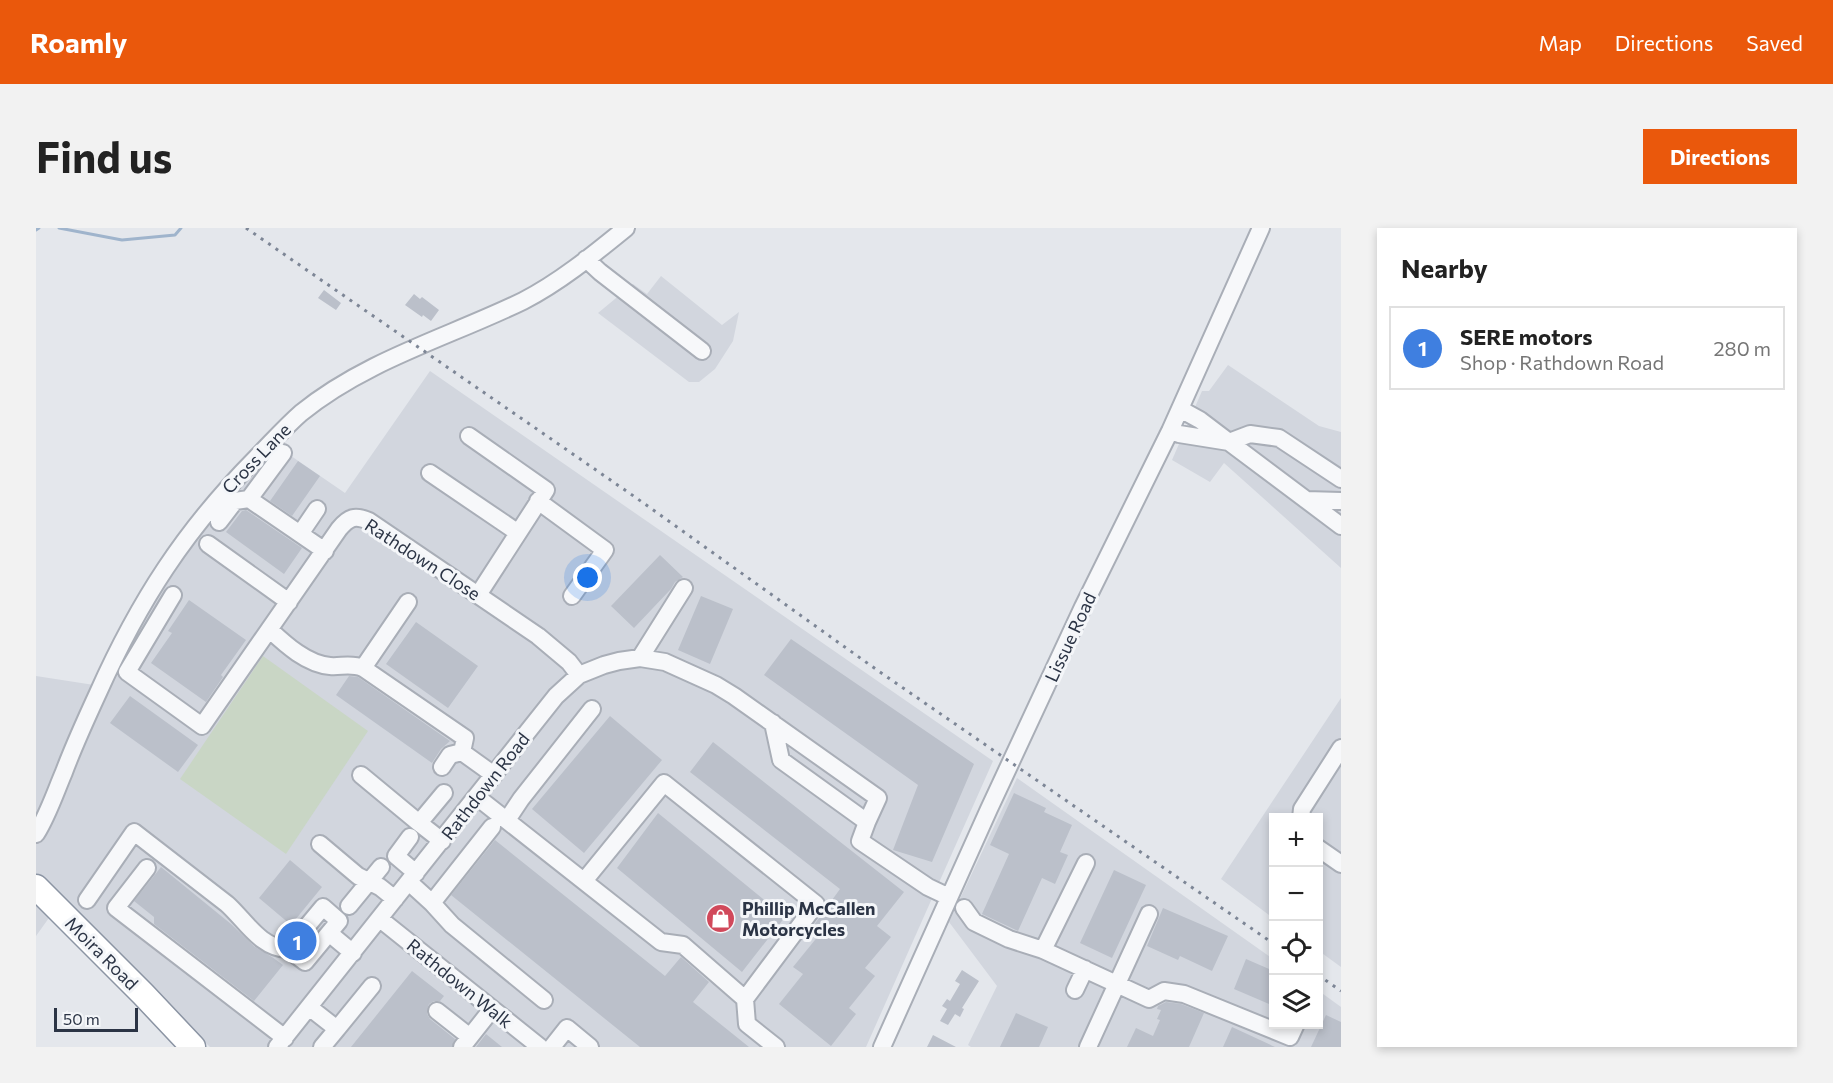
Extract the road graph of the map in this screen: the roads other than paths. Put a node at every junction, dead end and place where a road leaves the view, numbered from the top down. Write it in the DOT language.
graph roads {
  1 [pos="626,228"];
  2 [pos="1261,228"];
  3 [pos="586,259"];
  4 [pos="702,351"];
  5 [pos="1180,410"];
  6 [pos="1170,431"];
  7 [pos="469,436"];
  8 [pos="1229,442"];
  9 [pos="283,453"];
  10 [pos="430,473"];
  11 [pos="1341,479"];
  12 [pos="249,499"];
  13 [pos="538,501"];
  14 [pos="1306,501"];
  15 [pos="1341,501"];
  16 [pos="317,509"];
  17 [pos="219,522"];
  18 [pos="1341,526"];
  19 [pos="517,532"];
  20 [pos="300,534"];
  21 [pos="208,544"];
  22 [pos="324,551"];
  23 [pos="684,588"];
  24 [pos="173,595"];
  25 [pos="478,595"];
  26 [pos="572,596"];
  27 [pos="289,602"];
  28 [pos="408,602"];
  29 [pos="270,630"];
  30 [pos="640,658"];
  31 [pos="363,668"];
  32 [pos="579,675"];
  33 [pos="592,709"];
  34 [pos="773,723"];
  35 [pos="1341,748"];
  36 [pos="462,752"];
  37 [pos="442,767"];
  38 [pos="361,775"];
  39 [pos="494,775"];
  40 [pos="444,793"];
  41 [pos="477,796"];
  42 [pos="1302,813"];
  43 [pos="867,822"];
  44 [pos="499,824"];
  45 [pos="415,830"];
  46 [pos="36,834"];
  47 [pos="442,841"];
  48 [pos="320,844"];
  49 [pos="1323,851"];
  50 [pos="1086,863"];
  51 [pos="1341,864"];
  52 [pos="381,867"];
  53 [pos="147,868"];
  54 [pos="413,878"];
  55 [pos="369,881"];
  56 [pos="584,881"];
  57 [pos="37,890"];
  58 [pos="949,897"];
  59 [pos="395,899"];
  60 [pos="87,900"];
  61 [pos="432,903"];
  62 [pos="349,906"];
  63 [pos="964,908"];
  64 [pos="1149,914"];
  65 [pos="380,919"];
  66 [pos="329,933"];
  67 [pos="288,949"];
  68 [pos="1043,950"];
  69 [pos="353,953"];
  70 [pos="1085,969"];
  71 [pos="1117,983"];
  72 [pos="372,986"];
  73 [pos="1075,990"];
  74 [pos="745,999"];
  75 [pos="544,1000"];
  76 [pos="309,1007"];
  77 [pos="492,1009"];
  78 [pos="437,1011"];
  79 [pos="1269,1028"];
  80 [pos="337,1029"];
  81 [pos="1270,1029"];
  82 [pos="1294,1029"];
  83 [pos="281,1042"];
  84 [pos="466,1042"];
  85 [pos="193,1047"];
  86 [pos="322,1047"];
  87 [pos="540,1047"];
  88 [pos="552,1047"];
  89 [pos="590,1047"];
  90 [pos="776,1047"];
  91 [pos="882,1047"];
  92 [pos="1088,1047"];
  1 -- 3 [label="street, Cross Lane"];
  2 -- 5 [label="street, Lissue Road"];
  3 -- 4 [label="street"];
  3 -- 46 [label="street, Cross Lane"];
  5 -- 6 [label="street, Lissue Road"];
  5 -- 8 [label="street"];
  6 -- 8 [label="street"];
  6 -- 58 [label="street, Lissue Road"];
  7 -- 13 [label="street"];
  8 -- 11 [label="street"];
  8 -- 14 [label="street"];
  9 -- 12 [label="street"];
  10 -- 19 [label="street"];
  12 -- 17 [label="street"];
  12 -- 20 [label="street"];
  13 -- 19 [label="street"];
  13 -- 26 [label="street"];
  14 -- 15 [label="street"];
  14 -- 18 [label="street"];
  16 -- 20 [label="street"];
  19 -- 25 [label="street"];
  20 -- 22 [label="street"];
  21 -- 27 [label="street"];
  22 -- 25 [label="street, Rathdown Close"];
  22 -- 27 [label="street, Rathdown Close"];
  23 -- 30 [label="street"];
  24 -- 29 [label="street, Rathdown Close"];
  25 -- 32 [label="street, Rathdown Close"];
  27 -- 29 [label="street, Rathdown Close"];
  28 -- 31 [label="street"];
  29 -- 31 [label="street"];
  30 -- 32 [label="street, Rathdown Road"];
  30 -- 34 [label="street, Rathdown Road"];
  31 -- 36 [label="street"];
  32 -- 39 [label="street, Rathdown Road"];
  33 -- 44 [label="street"];
  34 -- 43 [label="street"];
  34 -- 43 [label="street, Rathdown Road"];
  35 -- 42 [label="street"];
  36 -- 37 [label="street"];
  36 -- 39 [label="street"];
  38 -- 45 [label="street"];
  39 -- 41 [label="street, Rathdown Road"];
  40 -- 45 [label="street"];
  41 -- 44 [label="street"];
  41 -- 47 [label="street, Rathdown Road"];
  43 -- 58 [label="street"];
  44 -- 56 [label="street"];
  44 -- 61 [label="street"];
  45 -- 47 [label="street"];
  45 -- 54 [label="street"];
  47 -- 54 [label="street, Rathdown Road"];
  48 -- 55 [label="street"];
  49 -- 51 [label="street"];
  50 -- 68 [label="street"];
  52 -- 55 [label="street"];
  53 -- 83 [label="street"];
  54 -- 59 [label="street, Rathdown Road"];
  54 -- 61 [label="street"];
  55 -- 59 [label="street"];
  55 -- 62 [label="street"];
  56 -- 74 [label="street"];
  56 -- 74 [label="street"];
  57 -- 85 [label="highway, Moira Road"];
  58 -- 91 [label="street, Lissue Road"];
  59 -- 65 [label="street, Rathdown Road"];
  60 -- 67 [label="street"];
  61 -- 75 [label="street"];
  63 -- 68 [label="street"];
  64 -- 71 [label="street"];
  65 -- 69 [label="street, Rathdown Road"];
  65 -- 77 [label="street, Rathdown Walk"];
  66 -- 67 [label="street"];
  66 -- 67 [label="street"];
  66 -- 69 [label="street"];
  68 -- 70 [label="street"];
  69 -- 76 [label="street, Rathdown Road"];
  70 -- 71 [label="street"];
  70 -- 73 [label="street"];
  71 -- 79 [label="street"];
  71 -- 92 [label="street"];
  72 -- 80 [label="street"];
  74 -- 90 [label="street"];
  76 -- 80 [label="street"];
  76 -- 83 [label="street, Rathdown Road"];
  77 -- 84 [label="street"];
  77 -- 87 [label="street, Rathdown Walk"];
  78 -- 84 [label="street"];
  80 -- 86 [label="street"];
  81 -- 82 [label="street"];
  88 -- 89 [label="street"];
}
